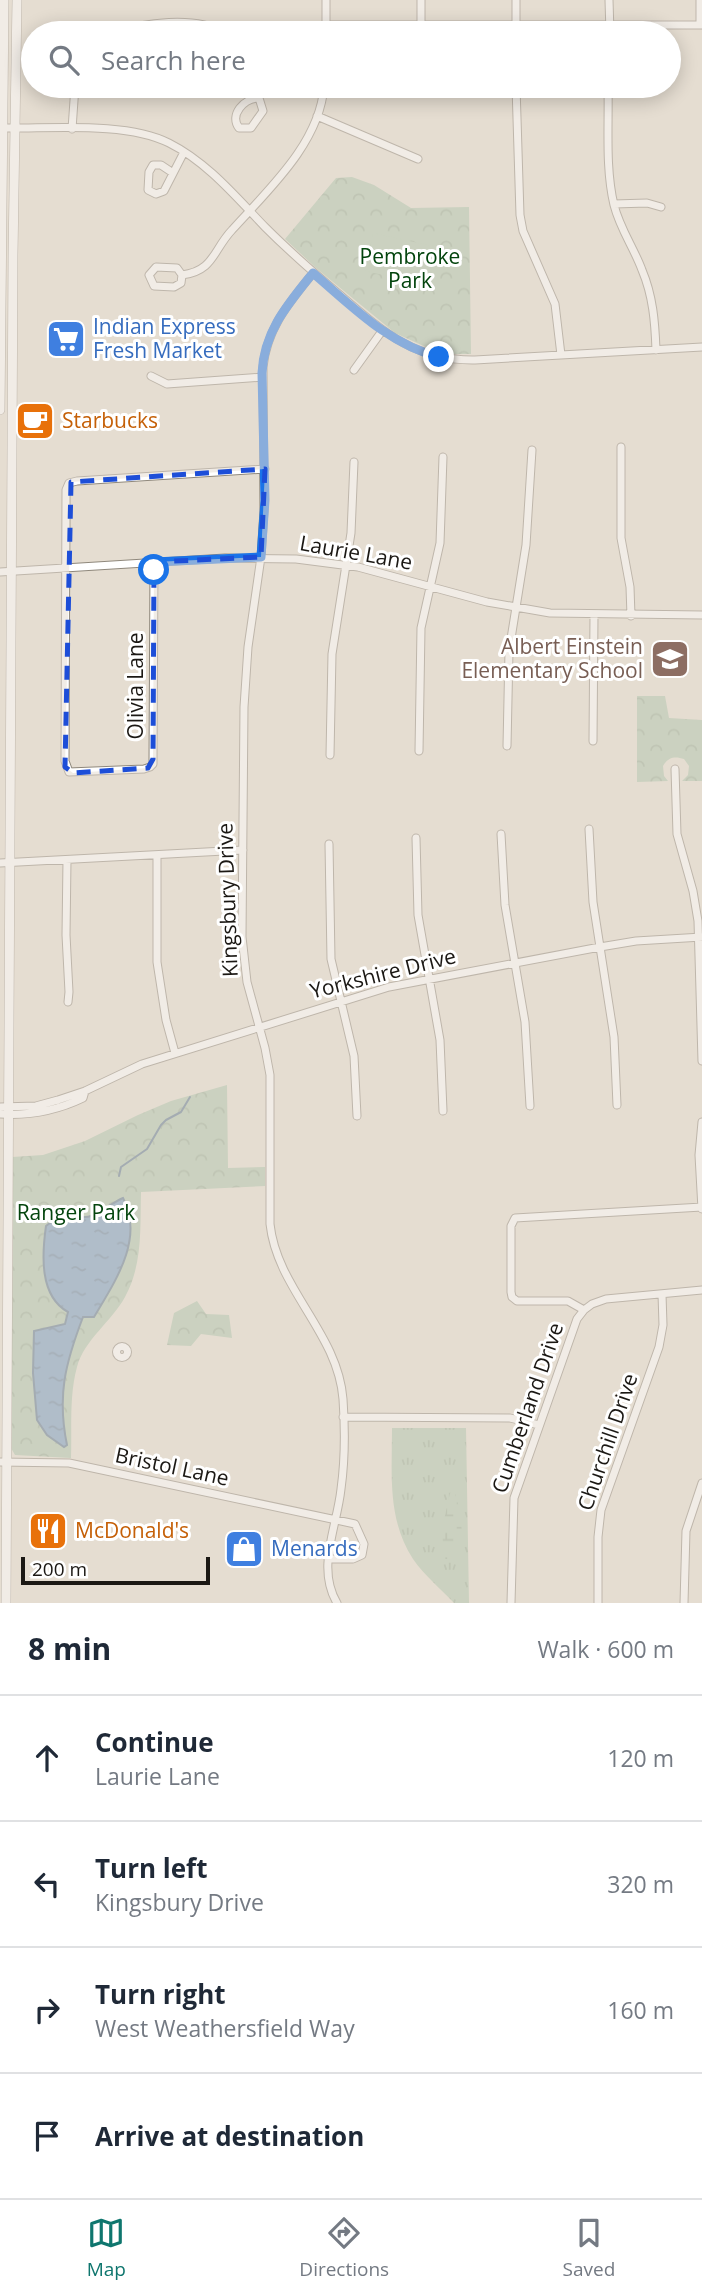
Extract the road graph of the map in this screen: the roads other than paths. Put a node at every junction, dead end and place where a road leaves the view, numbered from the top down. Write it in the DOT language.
graph roads {
  1 [pos="4,0"];
  2 [pos="17,0"];
  3 [pos="326,0"];
  4 [pos="421,0"];
  5 [pos="516,0"];
  6 [pos="609,0"];
  7 [pos="700,0"];
  8 [pos="326,21"];
  9 [pos="421,21"];
  10 [pos="516,21"];
  11 [pos="610,21"];
  12 [pos="701,25"];
  13 [pos="681,26"];
  14 [pos="74,98"];
  15 [pos="258,98"];
  16 [pos="321,98"];
  17 [pos="516,98"];
  18 [pos="608,98"];
  19 [pos="317,116"];
  20 [pos="1,128"];
  21 [pos="14,128"];
  22 [pos="72,129"];
  23 [pos="184,152"];
  24 [pos="418,159"];
  25 [pos="173,173"];
  26 [pos="614,204"];
  27 [pos="661,207"];
  28 [pos="250,211"];
  29 [pos="0,255"];
  30 [pos="13,255"];
  31 [pos="313,273"];
  32 [pos="182,275"];
  33 [pos="382,331"];
  34 [pos="702,347"];
  35 [pos="656,350"];
  36 [pos="561,355"];
  37 [pos="354,370"];
  38 [pos="151,376"];
  39 [pos="263,377"];
  40 [pos="0,386"];
  41 [pos="0,410"];
  42 [pos="621,447"];
  43 [pos="532,450"];
  44 [pos="443,457"];
  45 [pos="354,462"];
  46 [pos="265,469"];
  47 [pos="261,557"];
  48 [pos="154,562"];
  49 [pos="346,565"];
  50 [pos="66,568"];
  51 [pos="11,571"];
  52 [pos="0,572"];
  53 [pos="430,586"];
  54 [pos="515,608"];
  55 [pos="594,615"];
  56 [pos="702,615"];
  57 [pos="631,616"];
  58 [pos="593,741"];
  59 [pos="507,746"];
  60 [pos="419,751"];
  61 [pos="330,755"];
  62 [pos="676,769"];
  63 [pos="589,830"];
  64 [pos="501,834"];
  65 [pos="415,838"];
  66 [pos="329,844"];
  67 [pos="243,850"];
  68 [pos="157,855"];
  69 [pos="67,860"];
  70 [pos="5,863"];
  71 [pos="700,937"];
  72 [pos="600,947"];
  73 [pos="514,962"];
  74 [pos="428,978"];
  75 [pos="341,1000"];
  76 [pos="68,1002"];
  77 [pos="258,1026"];
  78 [pos="175,1053"];
  79 [pos="702,1060"];
  80 [pos="617,1105"];
  81 [pos="530,1106"];
  82 [pos="4,1110"];
  83 [pos="443,1111"];
  84 [pos="357,1116"];
  85 [pos="702,1122"];
  86 [pos="702,1208"];
  87 [pos="4,1277"];
  88 [pos="702,1290"];
  89 [pos="662,1294"];
  90 [pos="584,1310"];
  91 [pos="343,1417"];
  92 [pos="539,1425"];
  93 [pos="3,1462"];
  94 [pos="702,1483"];
  95 [pos="693,1509"];
  96 [pos="702,1512"];
  97 [pos="336,1518"];
  98 [pos="328,1559"];
  99 [pos="6,1603"];
  100 [pos="337,1603"];
  101 [pos="511,1603"];
  102 [pos="598,1603"];
  103 [pos="684,1603"];
  1 -- 20 [label="main road"];
  2 -- 21 [label="main road"];
  3 -- 8 [label="street"];
  4 -- 9 [label="street"];
  5 -- 10 [label="street"];
  6 -- 11 [label="street"];
  7 -- 12 [label="street"];
  12 -- 13 [label="street"];
  14 -- 22 [label="street"];
  15 -- 15 [label="street"];
  16 -- 19 [label="street"];
  17 -- 36 [label="street"];
  18 -- 26 [label="street"];
  19 -- 24 [label="street"];
  19 -- 28 [label="street"];
  20 -- 21 [label="street"];
  20 -- 29 [label="main road"];
  21 -- 22 [label="street"];
  21 -- 30 [label="main road"];
  22 -- 23 [label="street"];
  23 -- 25 [label="street"];
  23 -- 28 [label="street"];
  26 -- 27 [label="street"];
  26 -- 35 [label="street"];
  28 -- 31 [label="street"];
  28 -- 32 [label="street"];
  29 -- 30 [label="street"];
  29 -- 40 [label="main road"];
  30 -- 51 [label="main road"];
  31 -- 33 [label="street"];
  31 -- 39 [label="street, Kingsbury Drive"];
  32 -- 32 [label="street"];
  33 -- 36 [label="street"];
  33 -- 37 [label="street"];
  34 -- 35 [label="street"];
  35 -- 36 [label="street"];
  38 -- 39 [label="street"];
  39 -- 46 [label="street, Kingsbury Drive"];
  40 -- 41 [label="main road"];
  42 -- 57 [label="street"];
  43 -- 54 [label="street"];
  44 -- 53 [label="street"];
  45 -- 49 [label="street"];
  46 -- 47 [label="street, Kingsbury Drive"];
  46 -- 50 [label="street"];
  47 -- 48 [label="street, Laurie Lane"];
  47 -- 49 [label="street, Laurie Lane"];
  47 -- 67 [label="street, Kingsbury Drive"];
  48 -- 50 [label="street, Laurie Lane"];
  48 -- 50 [label="street, Olivia Lane"];
  49 -- 53 [label="street, Laurie Lane"];
  49 -- 61 [label="street"];
  50 -- 51 [label="street, Laurie Lane"];
  51 -- 52 [label="street, Laurie Lane"];
  51 -- 70 [label="main road"];
  53 -- 54 [label="street, Laurie Lane"];
  53 -- 60 [label="street"];
  54 -- 55 [label="street, Laurie Lane"];
  54 -- 59 [label="street"];
  55 -- 57 [label="street, Laurie Lane"];
  55 -- 58 [label="street"];
  56 -- 57 [label="street, Laurie Lane"];
  62 -- 71 [label="street"];
  63 -- 72 [label="street"];
  64 -- 73 [label="street"];
  65 -- 74 [label="street"];
  66 -- 75 [label="street"];
  67 -- 68 [label="street"];
  67 -- 77 [label="street, Kingsbury Drive"];
  68 -- 69 [label="street"];
  68 -- 78 [label="street"];
  69 -- 70 [label="street"];
  69 -- 76 [label="street"];
  70 -- 82 [label="main road"];
  71 -- 72 [label="street, Yorkshire Drive"];
  71 -- 79 [label="street"];
  72 -- 73 [label="street, Yorkshire Drive"];
  72 -- 80 [label="street"];
  73 -- 74 [label="street, Yorkshire Drive"];
  73 -- 81 [label="street"];
  74 -- 75 [label="street, Yorkshire Drive"];
  74 -- 83 [label="street"];
  75 -- 77 [label="street, Yorkshire Drive"];
  75 -- 84 [label="street"];
  77 -- 78 [label="street, Yorkshire Drive"];
  77 -- 91 [label="street, Kingsbury Drive"];
  78 -- 82 [label="street, Yorkshire Drive"];
  82 -- 87 [label="main road"];
  85 -- 86 [label="street"];
  86 -- 90 [label="street"];
  87 -- 93 [label="main road"];
  88 -- 89 [label="street"];
  89 -- 90 [label="street"];
  89 -- 102 [label="street, Churchill Drive"];
  90 -- 92 [label="street, Cumberland Drive"];
  91 -- 92 [label="street"];
  91 -- 97 [label="street, Kingsbury Drive"];
  92 -- 101 [label="street, Cumberland Drive"];
  93 -- 97 [label="street, Bristol Lane"];
  93 -- 99 [label="main road"];
  94 -- 95 [label="street"];
  95 -- 96 [label="street"];
  95 -- 103 [label="street"];
  97 -- 98 [label="street, Kingsbury Drive"];
  97 -- 98 [label="street"];
  98 -- 100 [label="street, Kingsbury Drive"];
}
